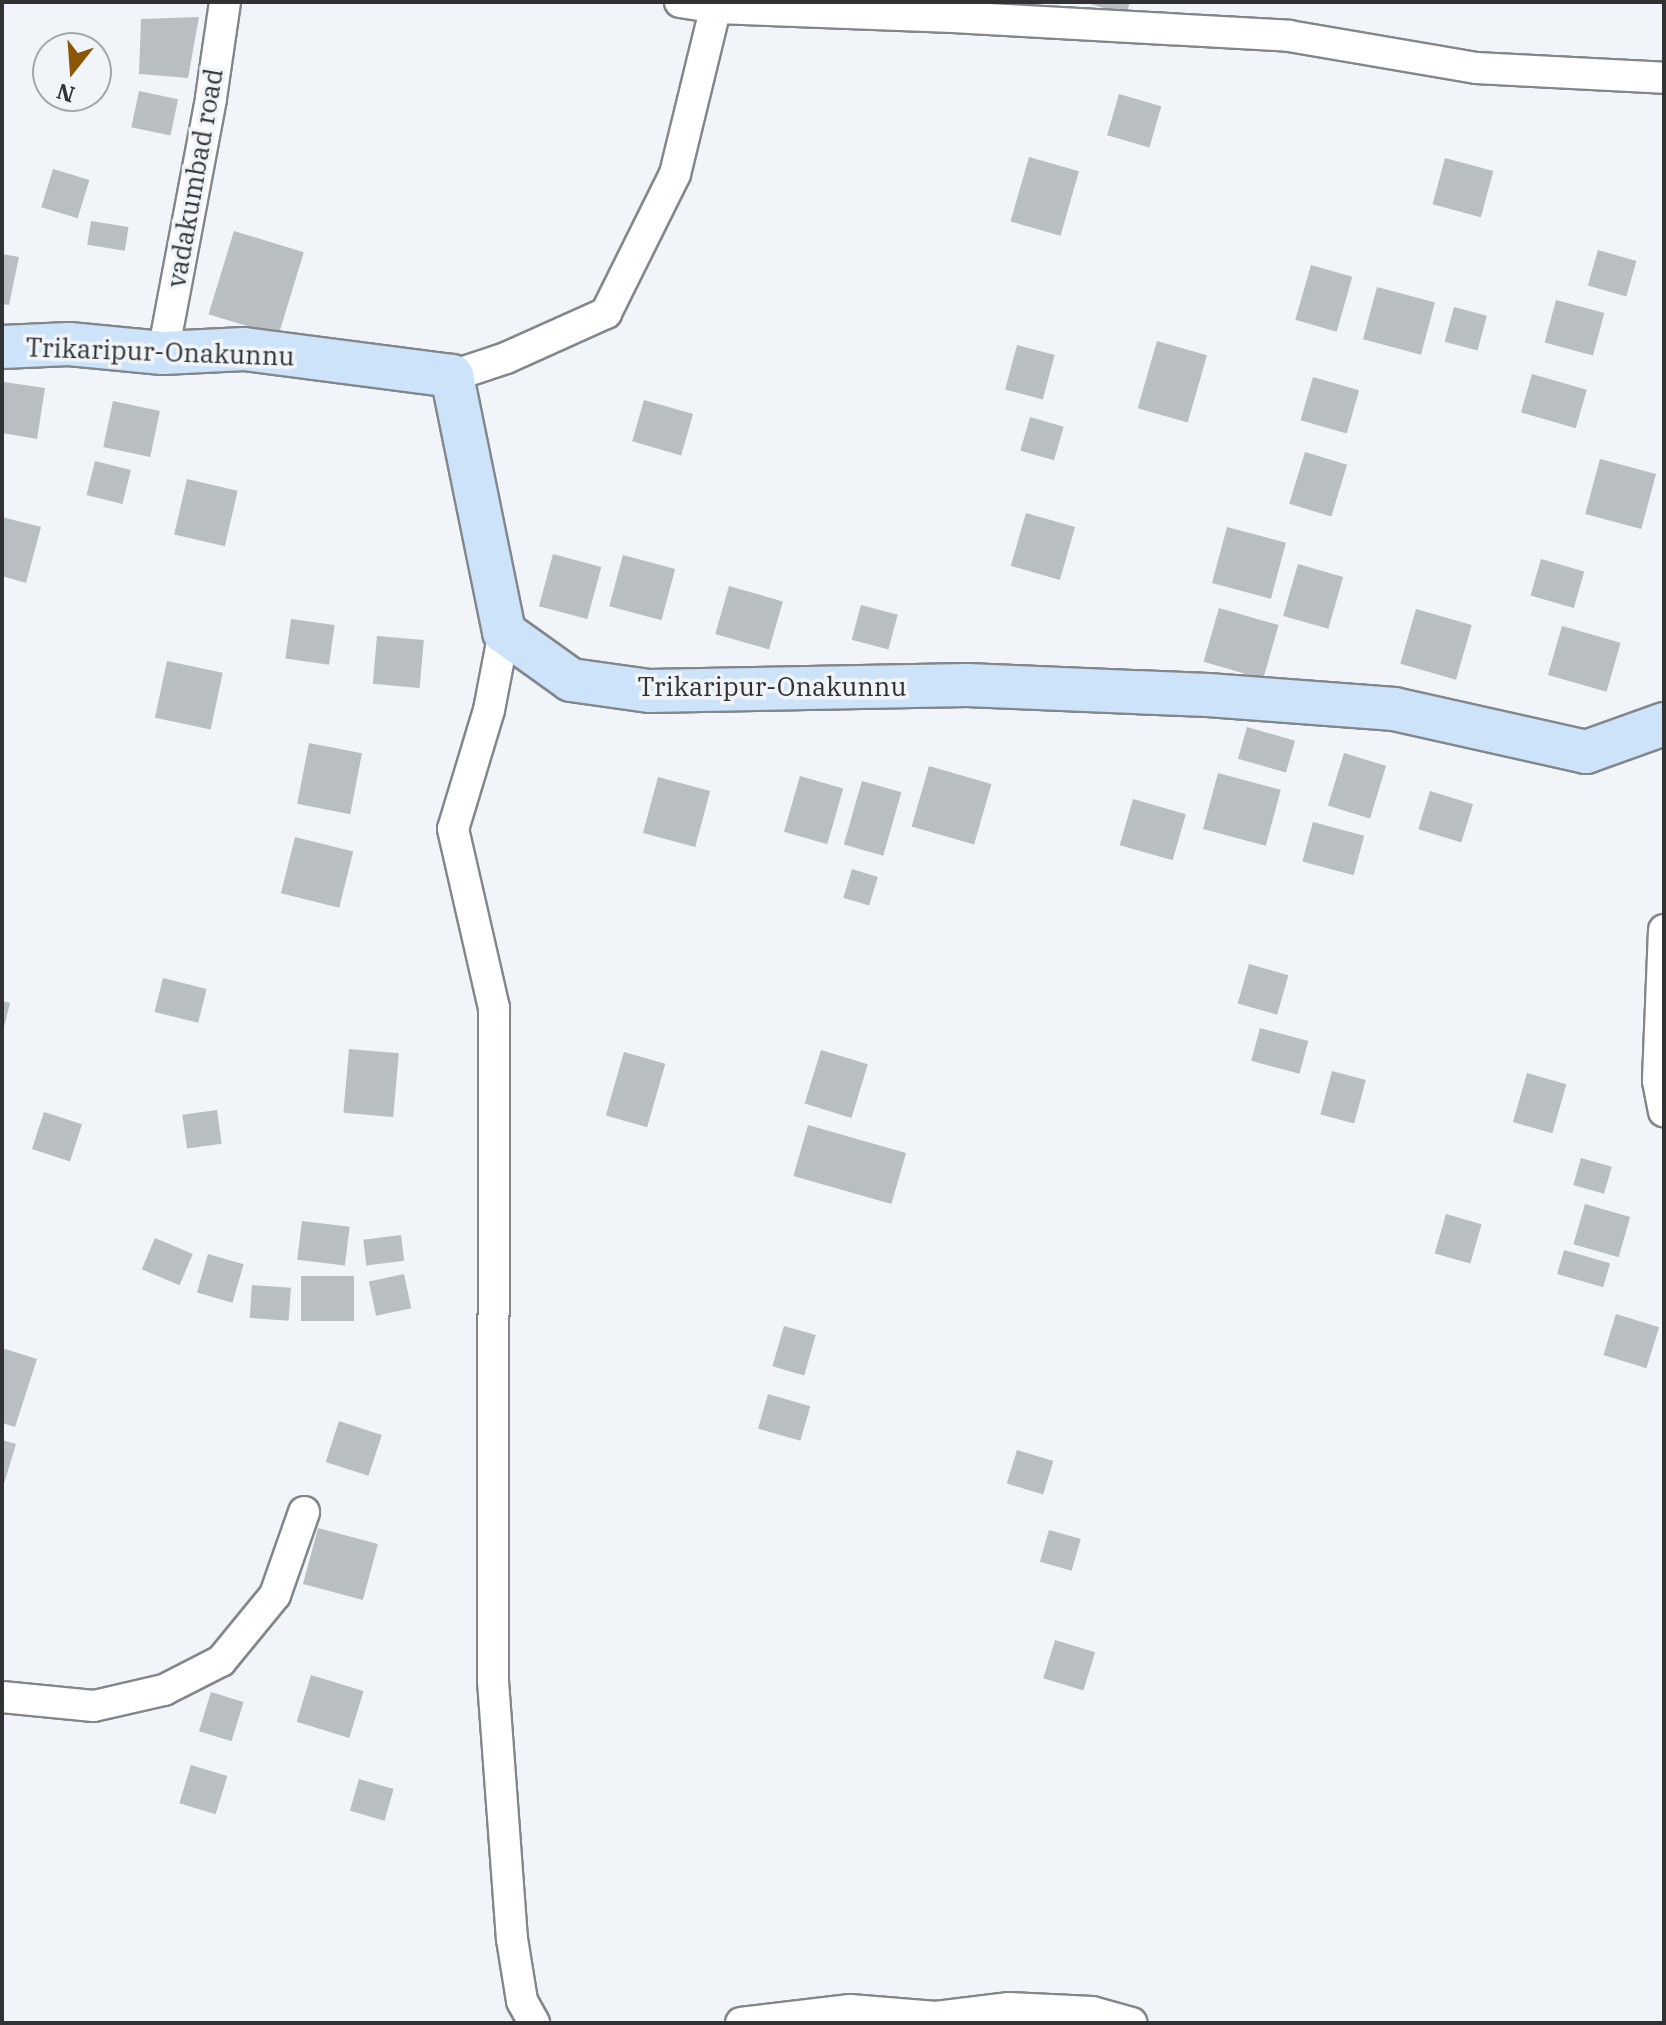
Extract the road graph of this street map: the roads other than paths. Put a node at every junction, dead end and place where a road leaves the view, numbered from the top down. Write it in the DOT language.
graph roads {
  1 [pos="225,2"];
  2 [pos="680,2"];
  3 [pos="717,5"];
  4 [pos="1664,78"];
  5 [pos="2,347"];
  6 [pos="163,353"];
  7 [pos="452,376"];
  8 [pos="504,632"];
  9 [pos="1664,724"];
  10 [pos="1664,930"];
  11 [pos="1664,1111"];
  12 [pos="304,1512"];
  13 [pos="2,1697"];
  14 [pos="534,2023"];
  15 [pos="741,2023"];
  16 [pos="1132,2023"];
  1 -- 6 [label="street, vadakumbad road"];
  2 -- 3 [label="street"];
  3 -- 4 [label="street"];
  3 -- 7 [label="street"];
  5 -- 6 [label="street, Trikaripur-Onakunnu"];
  6 -- 7 [label="street, Trikaripur-Onakunnu"];
  7 -- 8 [label="street"];
  8 -- 9 [label="street, Trikaripur-Onakunnu"];
  8 -- 14 [label="street"];
  10 -- 11 [label="street"];
  12 -- 13 [label="street"];
  15 -- 16 [label="street"];
}
